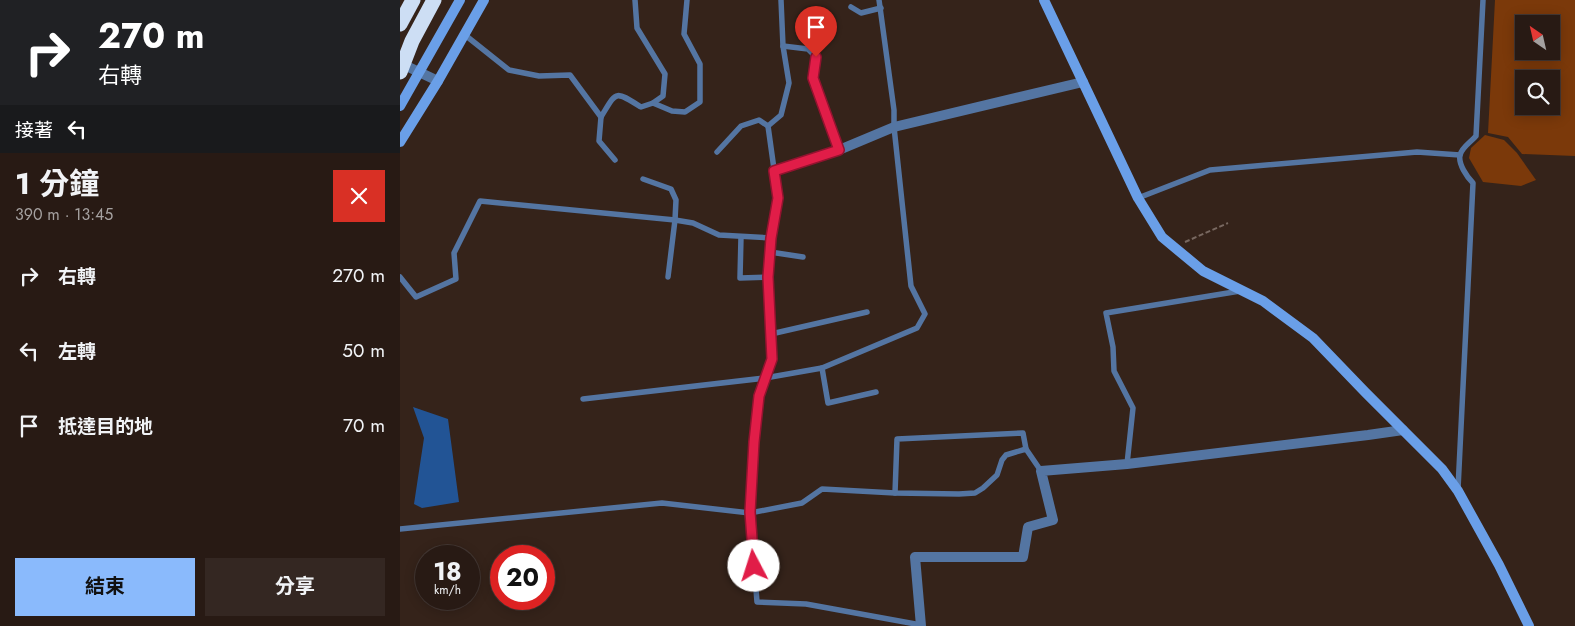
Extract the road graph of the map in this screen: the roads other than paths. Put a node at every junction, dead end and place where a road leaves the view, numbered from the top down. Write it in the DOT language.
graph roads {
  1 [pos="413,0"];
  2 [pos="434,0"];
  3 [pos="460,0"];
  4 [pos="484,0"];
  5 [pos="635,0"];
  6 [pos="687,0"];
  7 [pos="781,0"];
  8 [pos="879,0"];
  9 [pos="1044,0"];
  10 [pos="1482,0"];
  11 [pos="851,7"];
  12 [pos="881,8"];
  13 [pos="400,24"];
  14 [pos="465,35"];
  15 [pos="783,46"];
  16 [pos="400,64"];
  17 [pos="400,72"];
  18 [pos="419,72"];
  19 [pos="438,81"];
  20 [pos="1083,82"];
  21 [pos="653,103"];
  22 [pos="400,106"];
  23 [pos="601,118"];
  24 [pos="768,126"];
  25 [pos="894,127"];
  26 [pos="400,142"];
  27 [pos="839,150"];
  28 [pos="717,152"];
  29 [pos="1460,155"];
  30 [pos="615,160"];
  31 [pos="774,171"];
  32 [pos="644,179"];
  33 [pos="1138,198"];
  34 [pos="675,220"];
  35 [pos="741,237"];
  36 [pos="771,238"];
  37 [pos="770,252"];
  38 [pos="803,256"];
  39 [pos="400,277"];
  40 [pos="668,277"];
  41 [pos="768,277"];
  42 [pos="1242,290"];
  43 [pos="867,312"];
  44 [pos="771,334"];
  45 [pos="822,368"];
  46 [pos="765,378"];
  47 [pos="876,392"];
  48 [pos="582,400"];
  49 [pos="1403,430"];
  50 [pos="1026,449"];
  51 [pos="1127,464"];
  52 [pos="1041,471"];
  53 [pos="1458,491"];
  54 [pos="896,493"];
  55 [pos="750,512"];
  56 [pos="400,529"];
  57 [pos="921,626"];
  58 [pos="1529,626"];
  1 -- 13 [label="highway"];
  2 -- 17 [label="highway, bridge"];
  3 -- 18 [label="street"];
  4 -- 14 [label="street"];
  5 -- 21 [label="lane"];
  6 -- 21 [label="lane"];
  7 -- 15 [label="lane"];
  8 -- 12 [label="lane"];
  9 -- 20 [label="street"];
  10 -- 29 [label="lane"];
  11 -- 12 [label="lane"];
  12 -- 25 [label="lane"];
  14 -- 19 [label="street"];
  14 -- 23 [label="lane"];
  15 -- 24 [label="lane"];
  15 -- 27 [label="lane"];
  16 -- 18 [label="street"];
  18 -- 19 [label="street"];
  18 -- 22 [label="street"];
  19 -- 26 [label="street"];
  20 -- 25 [label="street"];
  20 -- 33 [label="street"];
  21 -- 23 [label="lane"];
  23 -- 30 [label="lane"];
  24 -- 28 [label="lane"];
  24 -- 31 [label="lane"];
  25 -- 27 [label="street"];
  25 -- 45 [label="lane"];
  27 -- 31 [label="street"];
  29 -- 33 [label="lane"];
  29 -- 53 [label="lane"];
  31 -- 36 [label="lane"];
  32 -- 34 [label="lane"];
  33 -- 42 [label="street"];
  34 -- 35 [label="lane"];
  34 -- 39 [label="lane"];
  34 -- 40 [label="lane"];
  35 -- 36 [label="lane"];
  35 -- 41 [label="lane"];
  36 -- 37 [label="lane"];
  37 -- 38 [label="lane"];
  37 -- 41 [label="lane"];
  41 -- 44 [label="lane"];
  42 -- 49 [label="street"];
  42 -- 51 [label="lane"];
  43 -- 44 [label="lane"];
  44 -- 46 [label="lane"];
  45 -- 46 [label="lane"];
  45 -- 47 [label="lane"];
  46 -- 48 [label="lane"];
  46 -- 55 [label="lane"];
  49 -- 51 [label="street"];
  49 -- 53 [label="street"];
  50 -- 52 [label="lane"];
  50 -- 54 [label="lane"];
  50 -- 54 [label="lane"];
  51 -- 52 [label="street"];
  52 -- 57 [label="street"];
  53 -- 58 [label="street"];
  54 -- 55 [label="lane"];
  55 -- 56 [label="lane"];
  55 -- 57 [label="lane"];
}
